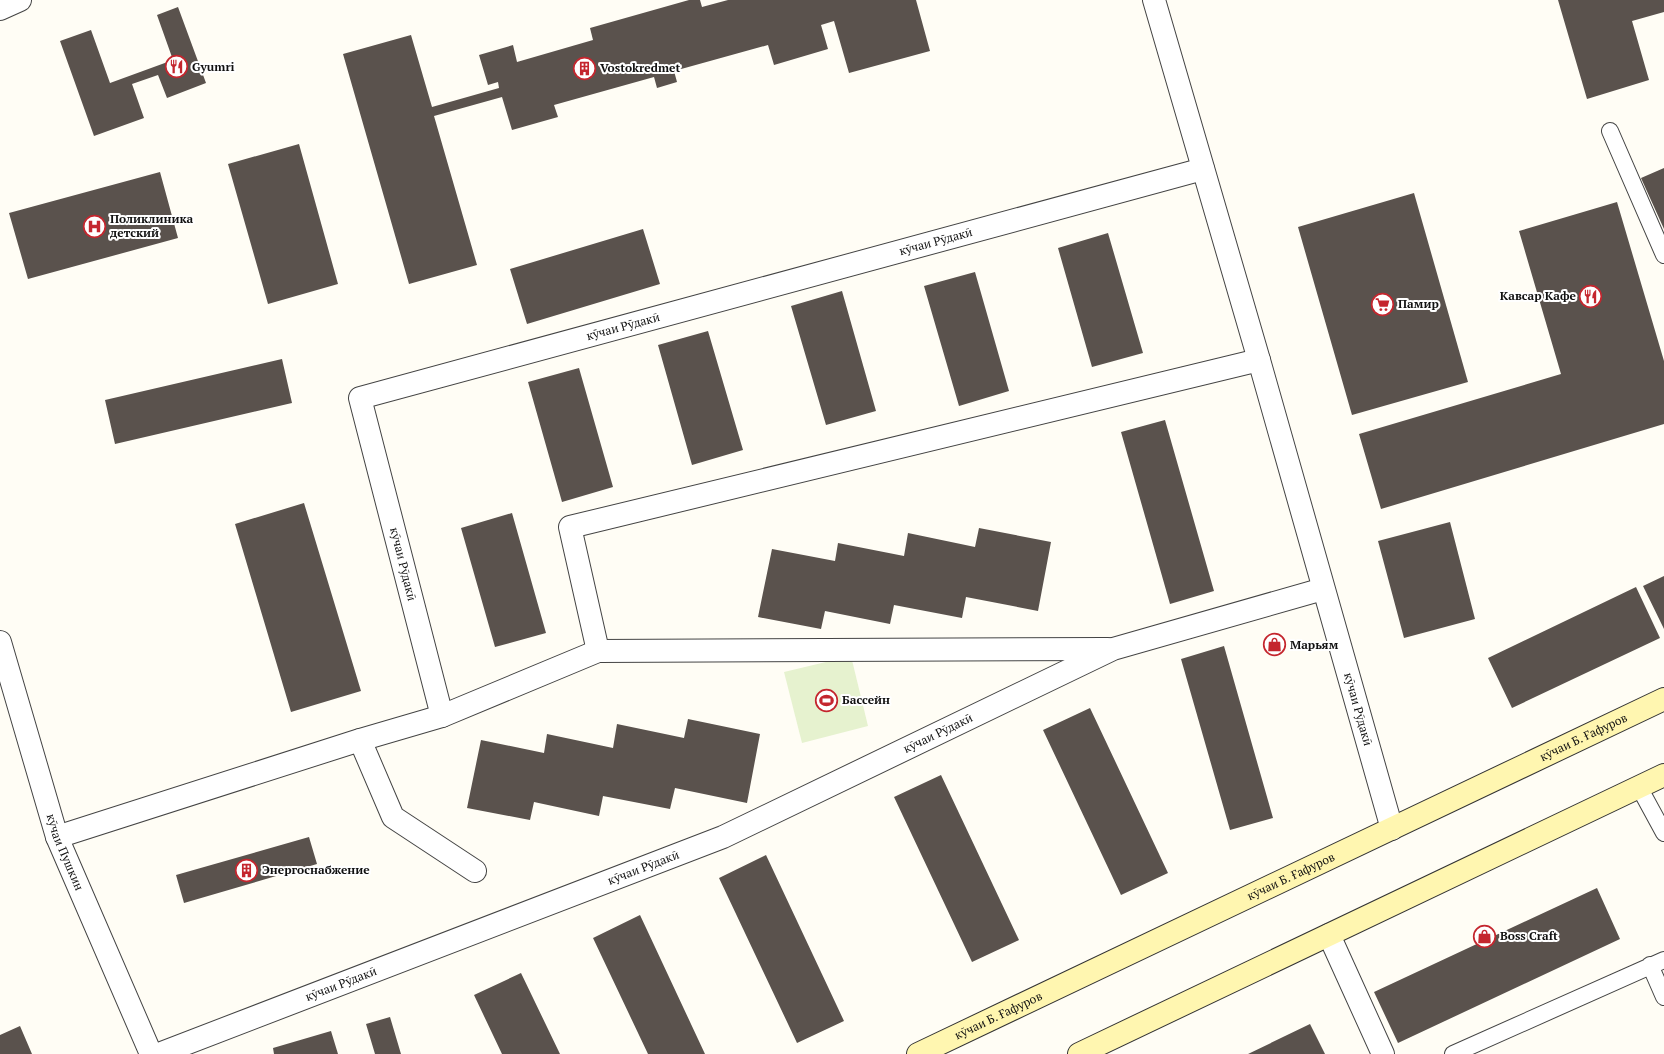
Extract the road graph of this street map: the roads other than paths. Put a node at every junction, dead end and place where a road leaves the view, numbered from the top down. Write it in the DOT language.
graph roads {
  1 [pos="20,0"];
  2 [pos="1154,0"];
  3 [pos="0,9"];
  4 [pos="1610,131"];
  5 [pos="1203,169"];
  6 [pos="1664,254"];
  7 [pos="1259,360"];
  8 [pos="1323,589"];
  9 [pos="0,642"];
  10 [pos="1113,649"];
  11 [pos="598,651"];
  12 [pos="1664,700"];
  13 [pos="442,716"];
  14 [pos="360,740"];
  15 [pos="1664,775"];
  16 [pos="1639,787"];
  17 [pos="1392,829"];
  18 [pos="1664,833"];
  19 [pos="56,837"];
  20 [pos="475,872"];
  21 [pos="1329,935"];
  22 [pos="1657,962"];
  23 [pos="1664,997"];
  24 [pos="151,1054"];
  25 [pos="159,1054"];
  26 [pos="918,1054"];
  27 [pos="1079,1054"];
  28 [pos="1383,1054"];
  29 [pos="1453,1054"];
  1 -- 3 [label="street"];
  2 -- 5 [label="street, кӯчаи Рӯдакӣ"];
  4 -- 6 [label="lane"];
  5 -- 7 [label="street, кӯчаи Рӯдакӣ"];
  5 -- 13 [label="street, кӯчаи Рӯдакӣ"];
  7 -- 8 [label="street, кӯчаи Рӯдакӣ"];
  7 -- 11 [label="street"];
  8 -- 10 [label="street, кӯчаи Рӯдакӣ"];
  8 -- 17 [label="street, кӯчаи Рӯдакӣ"];
  9 -- 19 [label="street, кӯчаи Пушкин"];
  10 -- 11 [label="street, кӯчаи Рӯдакӣ"];
  10 -- 25 [label="street, кӯчаи Рӯдакӣ"];
  11 -- 13 [label="street, кӯчаи Рӯдакӣ"];
  12 -- 17 [label="main road, кӯчаи Б. Ғафуров"];
  13 -- 14 [label="street, кӯчаи Рӯдакӣ"];
  14 -- 19 [label="street, кӯчаи Рӯдакӣ"];
  14 -- 20 [label="street"];
  15 -- 16 [label="main road"];
  16 -- 18 [label="lane"];
  16 -- 21 [label="main road"];
  17 -- 26 [label="main road, кӯчаи Б. Ғафуров"];
  19 -- 24 [label="street, кӯчаи Пушкин"];
  21 -- 27 [label="main road"];
  21 -- 28 [label="street"];
  22 -- 23 [label="lane"];
  22 -- 29 [label="lane"];
}
